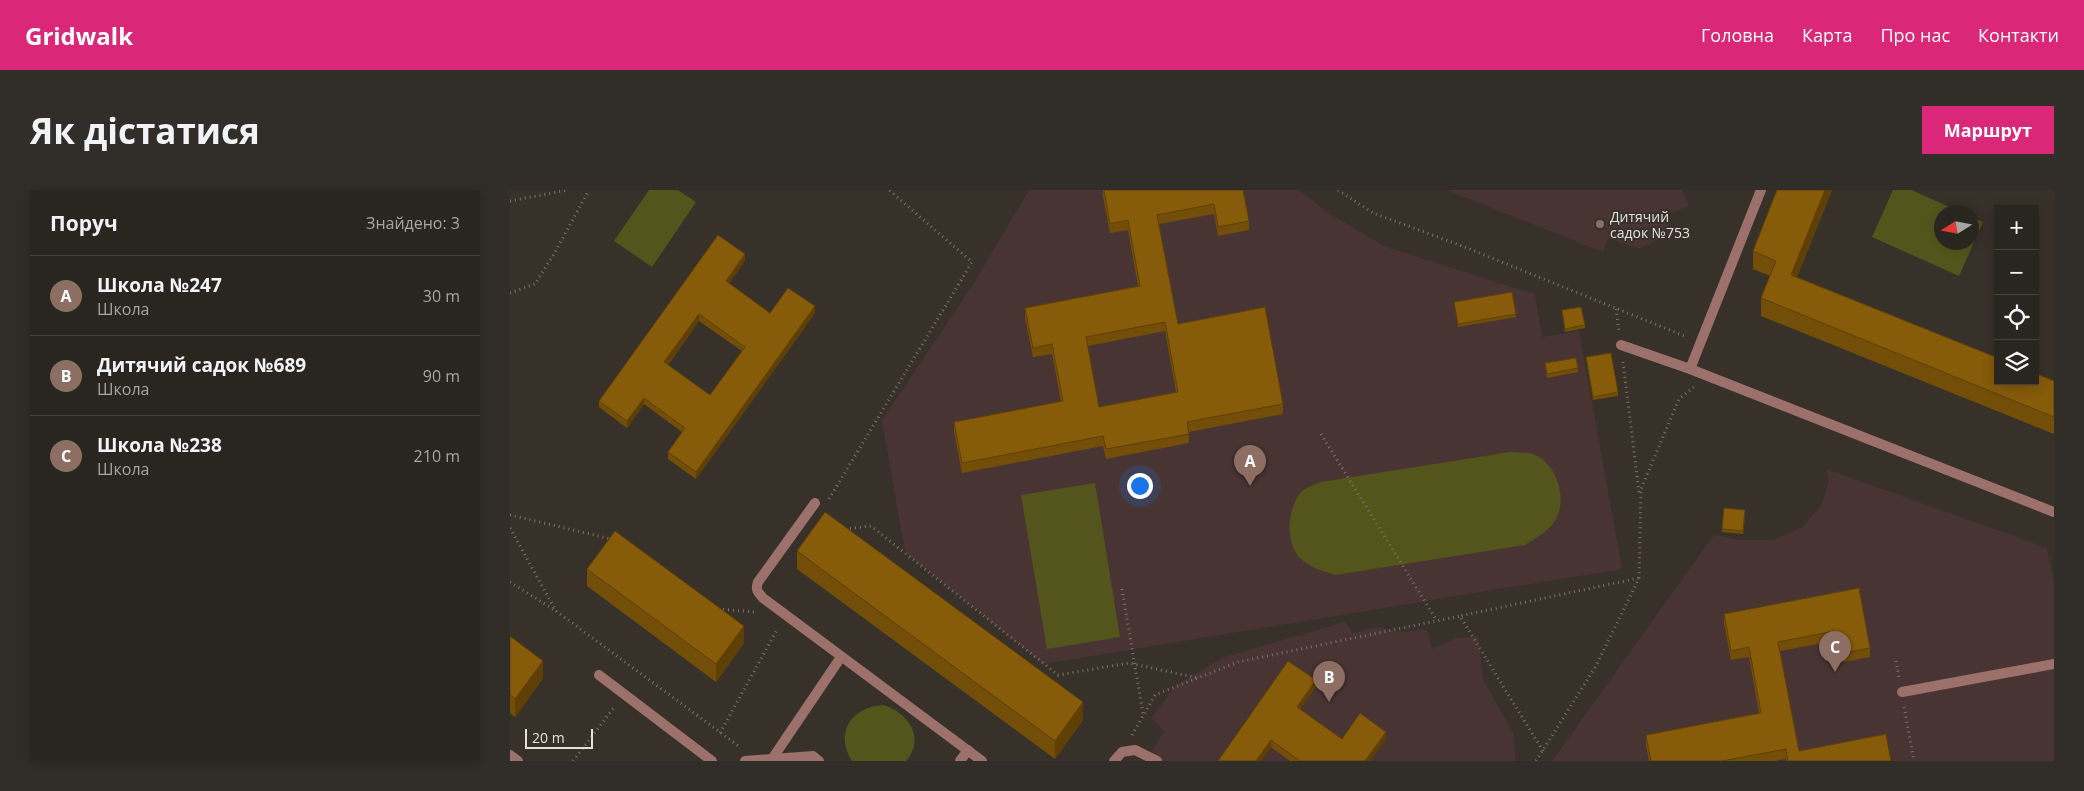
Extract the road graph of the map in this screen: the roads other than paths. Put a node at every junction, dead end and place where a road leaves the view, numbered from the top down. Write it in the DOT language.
graph roads {
  1 [pos="1761,190"];
  2 [pos="1620,344"];
  3 [pos="1690,369"];
  4 [pos="815,503"];
  5 [pos="2054,512"];
  6 [pos="841,656"];
  7 [pos="2054,664"];
  8 [pos="599,675"];
  9 [pos="1902,692"];
  10 [pos="968,750"];
  11 [pos="510,755"];
  12 [pos="772,759"];
  13 [pos="518,761"];
  14 [pos="712,761"];
  15 [pos="745,761"];
  16 [pos="819,761"];
  17 [pos="960,761"];
  18 [pos="982,761"];
  19 [pos="1114,761"];
  20 [pos="1157,761"];
  1 -- 3 [label="lane"];
  2 -- 3 [label="lane"];
  3 -- 5 [label="lane"];
  4 -- 6 [label="lane"];
  6 -- 10 [label="lane"];
  6 -- 12 [label="lane"];
  7 -- 9 [label="lane"];
  8 -- 14 [label="lane"];
  10 -- 17 [label="lane"];
  10 -- 18 [label="lane"];
  11 -- 13 [label="lane"];
  12 -- 15 [label="lane"];
  12 -- 16 [label="lane"];
  19 -- 20 [label="lane"];
}
